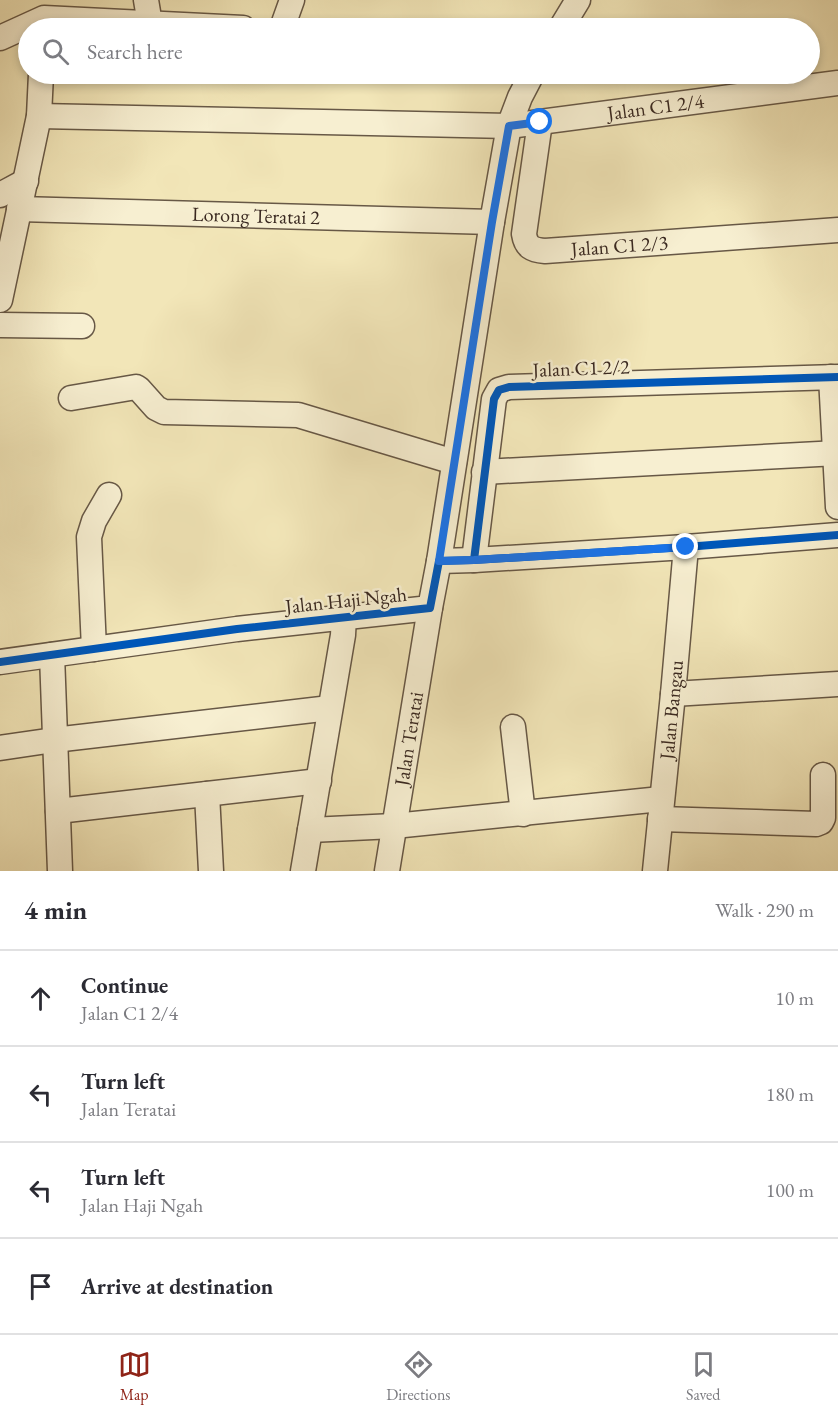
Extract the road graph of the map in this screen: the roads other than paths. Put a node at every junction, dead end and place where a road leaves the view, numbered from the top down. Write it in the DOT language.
graph roads {
  1 [pos="146,0"];
  2 [pos="292,0"];
  3 [pos="578,0"];
  4 [pos="44,16"];
  5 [pos="70,18"];
  6 [pos="149,18"];
  7 [pos="286,18"];
  8 [pos="567,18"];
  9 [pos="18,29"];
  10 [pos="0,38"];
  11 [pos="838,83"];
  12 [pos="41,84"];
  13 [pos="527,84"];
  14 [pos="39,116"];
  15 [pos="540,122"];
  16 [pos="509,126"];
  17 [pos="9,202"];
  18 [pos="492,222"];
  19 [pos="838,230"];
  20 [pos="1,287"];
  21 [pos="0,325"];
  22 [pos="82,326"];
  23 [pos="835,377"];
  24 [pos="71,398"];
  25 [pos="837,453"];
  26 [pos="454,462"];
  27 [pos="484,472"];
  28 [pos="109,495"];
  29 [pos="838,507"];
  30 [pos="838,535"];
  31 [pos="686,547"];
  32 [pos="474,560"];
  33 [pos="439,561"];
  34 [pos="430,608"];
  35 [pos="344,616"];
  36 [pos="94,649"];
  37 [pos="52,655"];
  38 [pos="0,662"];
  39 [pos="838,684"];
  40 [pos="673,694"];
  41 [pos="330,708"];
  42 [pos="513,727"];
  43 [pos="54,740"];
  44 [pos="0,748"];
  45 [pos="823,775"];
  46 [pos="319,781"];
  47 [pos="207,794"];
  48 [pos="661,809"];
  49 [pos="58,811"];
  50 [pos="523,814"];
  51 [pos="394,826"];
  52 [pos="310,830"];
  53 [pos="60,871"];
  54 [pos="211,871"];
  55 [pos="303,871"];
  56 [pos="387,871"];
  57 [pos="655,871"];
  1 -- 6 [label="street"];
  2 -- 7 [label="street"];
  3 -- 8 [label="street"];
  4 -- 5 [label="street"];
  9 -- 10 [label="street"];
  11 -- 15 [label="street, Jalan C1 2/4"];
  12 -- 14 [label="street"];
  13 -- 16 [label="street"];
  14 -- 16 [label="street, Jalan C1 2/4"];
  14 -- 17 [label="street"];
  15 -- 16 [label="street, Jalan C1 2/4"];
  15 -- 19 [label="street, Jalan C1 2/3"];
  16 -- 18 [label="street"];
  17 -- 18 [label="street, Lorong Teratai 2"];
  17 -- 20 [label="street"];
  18 -- 26 [label="street"];
  21 -- 22 [label="street"];
  23 -- 25 [label="street"];
  23 -- 27 [label="street, Jalan C1 2/2"];
  24 -- 26 [label="street"];
  25 -- 27 [label="street"];
  25 -- 29 [label="street"];
  26 -- 33 [label="street"];
  27 -- 32 [label="street, Jalan C1 2/2"];
  28 -- 36 [label="street"];
  30 -- 31 [label="street"];
  31 -- 32 [label="street"];
  31 -- 40 [label="street, Jalan Bangau"];
  32 -- 33 [label="street"];
  33 -- 34 [label="street, Jalan Haji Ngah"];
  34 -- 35 [label="street, Jalan Haji Ngah"];
  34 -- 51 [label="street, Jalan Teratai"];
  35 -- 36 [label="street, Jalan Haji Ngah"];
  35 -- 41 [label="street"];
  36 -- 37 [label="street, Jalan Haji Ngah"];
  37 -- 38 [label="street, Jalan Haji Ngah"];
  37 -- 43 [label="street"];
  39 -- 40 [label="street"];
  40 -- 48 [label="street, Jalan Bangau"];
  41 -- 43 [label="street"];
  41 -- 46 [label="street"];
  42 -- 50 [label="street"];
  43 -- 44 [label="street"];
  43 -- 49 [label="street"];
  45 -- 48 [label="street"];
  46 -- 47 [label="street"];
  46 -- 52 [label="street"];
  47 -- 49 [label="street"];
  47 -- 54 [label="street"];
  48 -- 50 [label="street"];
  48 -- 57 [label="street, Jalan Bangau"];
  49 -- 53 [label="street"];
  50 -- 51 [label="street"];
  51 -- 52 [label="street"];
  51 -- 56 [label="street, Jalan Teratai"];
  52 -- 55 [label="street"];
}
